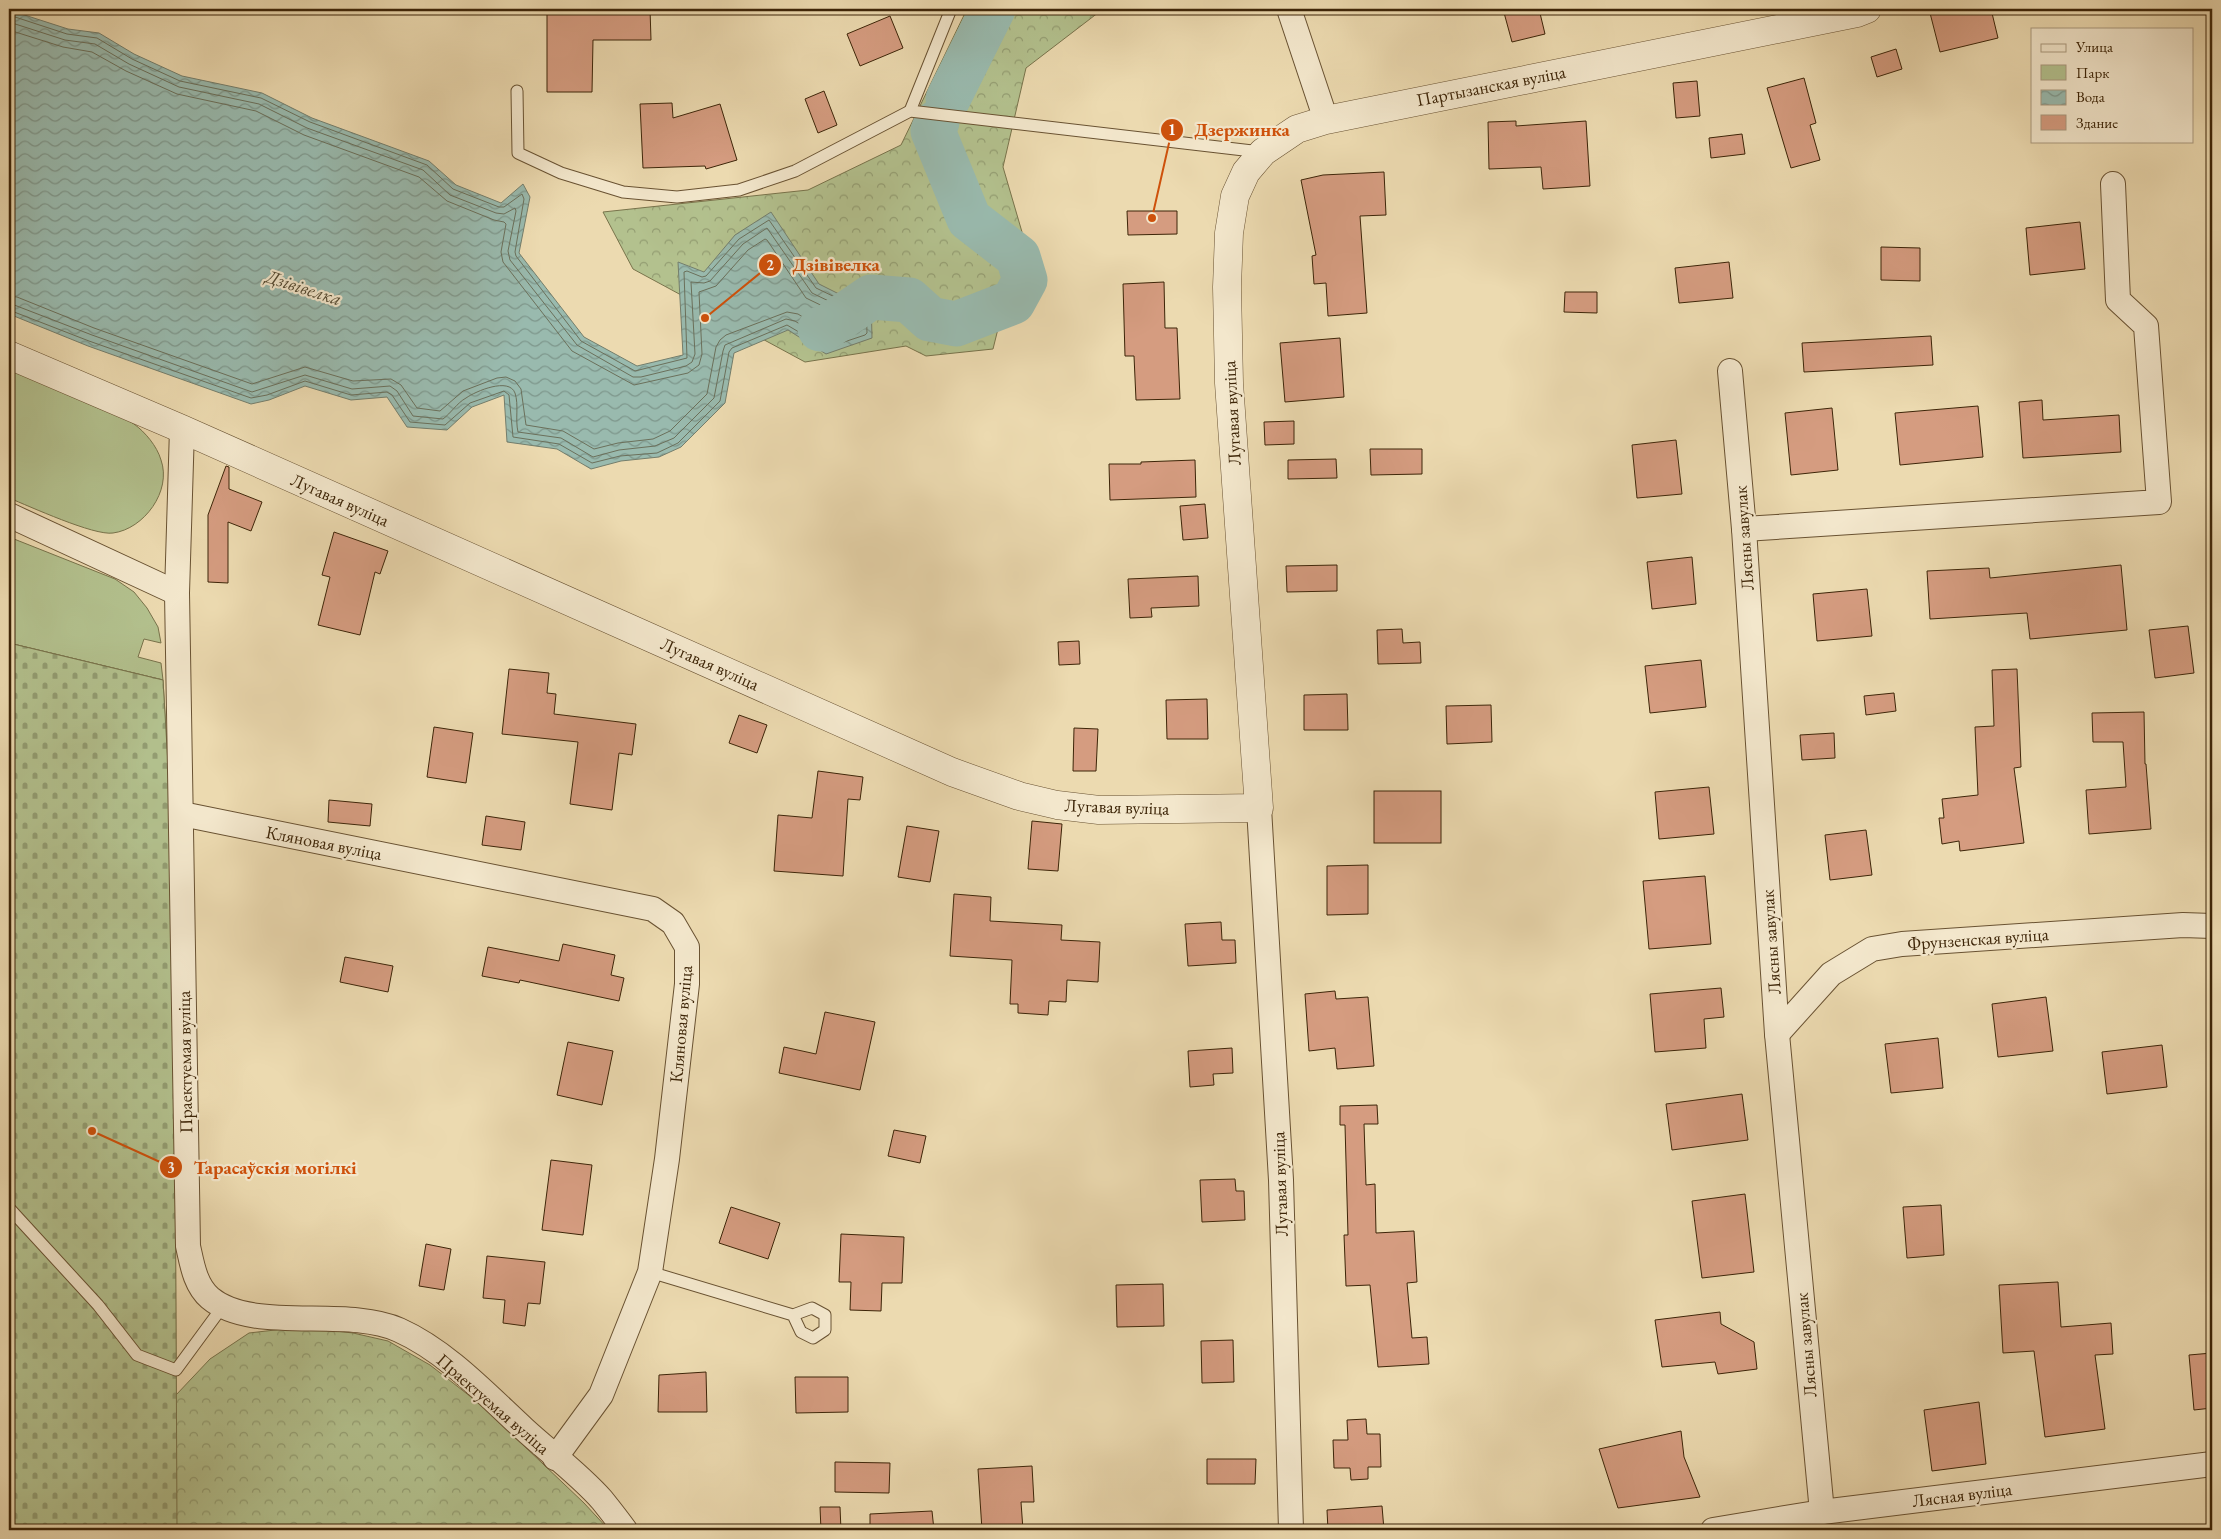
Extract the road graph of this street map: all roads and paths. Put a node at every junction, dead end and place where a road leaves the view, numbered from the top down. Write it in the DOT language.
graph roads {
  1 [pos="952,9"];
  2 [pos="1289,9"];
  3 [pos="1867,9"];
  4 [pos="517,91"];
  5 [pos="910,110"];
  6 [pos="1326,120"];
  7 [pos="1263,152"];
  8 [pos="2113,184"];
  9 [pos="1227,287"];
  10 [pos="9,355"];
  11 [pos="1730,371"];
  12 [pos="182,430"];
  13 [pos="9,516"];
  14 [pos="1744,529"];
  15 [pos="177,593"];
  16 [pos="1259,808"];
  17 [pos="182,814"];
  18 [pos="2212,926"];
  19 [pos="1777,1034"];
  20 [pos="9,1208"];
  21 [pos="650,1272"];
  22 [pos="223,1306"];
  23 [pos="793,1315"];
  24 [pos="555,1458"];
  25 [pos="2212,1464"];
  26 [pos="1822,1512"];
  27 [pos="626,1530"];
  28 [pos="1291,1530"];
  29 [pos="1713,1530"];
  1 -- 5 [label="lane"];
  2 -- 6 [label="street"];
  3 -- 6 [label="street, Партызанская вуліца"];
  4 -- 5 [label="lane"];
  5 -- 7 [label="lane"];
  6 -- 7 [label="street, Партызанская вуліца"];
  7 -- 9 [label="street, Партызанская вуліца"];
  8 -- 14 [label="street"];
  9 -- 16 [label="street, Лугавая вуліца"];
  10 -- 12 [label="street, Лугавая вуліца"];
  11 -- 14 [label="street, Лясны завулак"];
  12 -- 15 [label="street, Праектуемая вуліца"];
  12 -- 16 [label="street, Лугавая вуліца"];
  13 -- 15 [label="street"];
  14 -- 19 [label="street, Лясны завулак"];
  15 -- 17 [label="street, Праектуемая вуліца"];
  16 -- 28 [label="street, Лугавая вуліца"];
  17 -- 21 [label="street, Кляновая вуліца"];
  17 -- 22 [label="street, Праектуемая вуліца"];
  18 -- 19 [label="street, Фрунзенская вуліца"];
  19 -- 26 [label="street, Лясны завулак"];
  20 -- 22 [label="lane"];
  21 -- 23 [label="lane"];
  21 -- 24 [label="street, Кляновая вуліца"];
  22 -- 24 [label="street, Праектуемая вуліца"];
  24 -- 27 [label="street, Праектуемая вуліца"];
  25 -- 26 [label="street, Лясная вуліца"];
  26 -- 29 [label="street, Лясная вуліца"];
}
